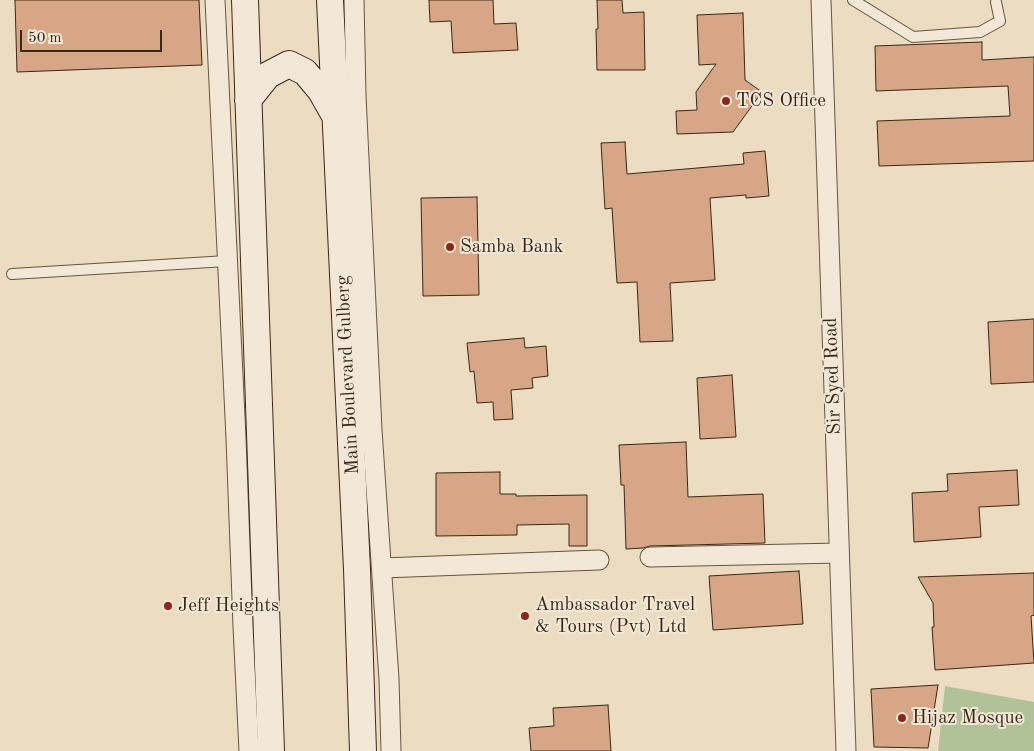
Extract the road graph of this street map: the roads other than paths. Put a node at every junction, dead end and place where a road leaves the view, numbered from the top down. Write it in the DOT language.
graph roads {
  1 [pos="215,0"];
  2 [pos="245,0"];
  3 [pos="330,0"];
  4 [pos="354,0"];
  5 [pos="821,0"];
  6 [pos="853,0"];
  7 [pos="996,2"];
  8 [pos="248,100"];
  9 [pos="336,117"];
  10 [pos="227,261"];
  11 [pos="12,274"];
  12 [pos="839,553"];
  13 [pos="650,557"];
  14 [pos="599,560"];
  15 [pos="382,568"];
  16 [pos="249,751"];
  17 [pos="271,751"];
  18 [pos="363,751"];
  19 [pos="391,751"];
  20 [pos="846,751"];
  1 -- 10 [label="street"];
  2 -- 8 [label="main road"];
  3 -- 9 [label="main road, Main Boulevard Gulberg"];
  4 -- 15 [label="street"];
  5 -- 12 [label="street, Sir Syed Road"];
  6 -- 7 [label="lane"];
  8 -- 9 [label="main road"];
  8 -- 17 [label="main road"];
  9 -- 18 [label="main road, Main Boulevard Gulberg"];
  10 -- 11 [label="lane"];
  10 -- 16 [label="street"];
  12 -- 13 [label="street"];
  12 -- 20 [label="street, Sir Syed Road"];
  14 -- 15 [label="street"];
  15 -- 19 [label="street"];
}
